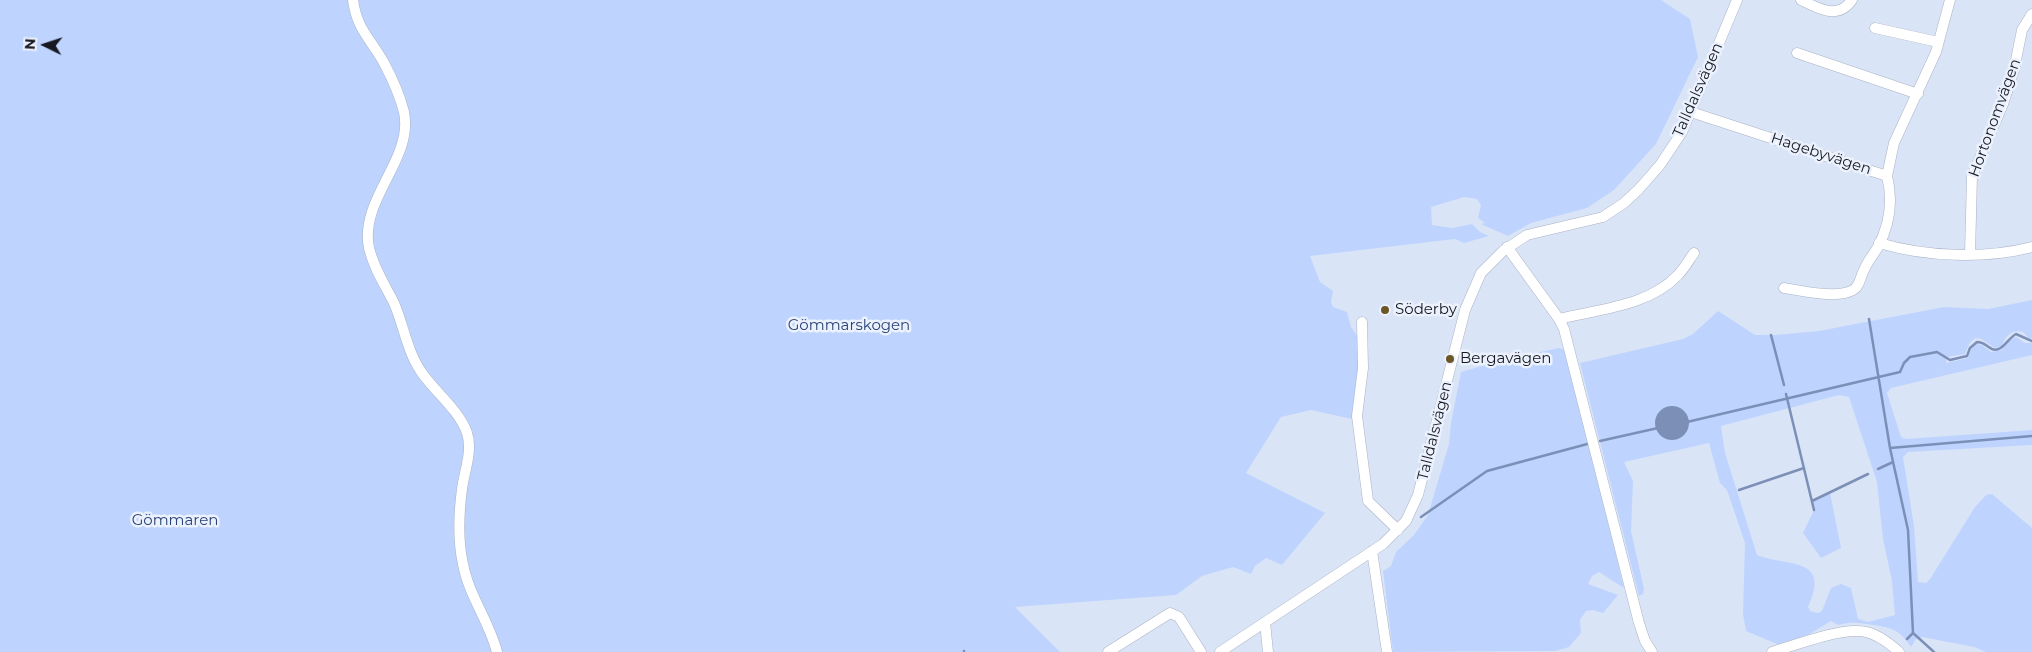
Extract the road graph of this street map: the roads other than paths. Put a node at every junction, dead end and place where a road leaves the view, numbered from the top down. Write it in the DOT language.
graph roads {
  1 [pos="353,0"];
  2 [pos="1737,0"];
  3 [pos="1801,0"];
  4 [pos="1852,0"];
  5 [pos="1950,0"];
  6 [pos="2032,14"];
  7 [pos="1875,28"];
  8 [pos="1938,42"];
  9 [pos="1797,53"];
  10 [pos="1918,94"];
  11 [pos="1691,112"];
  12 [pos="1887,176"];
  13 [pos="1879,243"];
  14 [pos="1507,247"];
  15 [pos="2032,247"];
  16 [pos="1694,253"];
  17 [pos="1970,254"];
  18 [pos="1784,288"];
  19 [pos="1559,319"];
  20 [pos="1362,322"];
  21 [pos="1398,530"];
  22 [pos="1372,551"];
  23 [pos="1265,622"];
  24 [pos="497,652"];
  25 [pos="1108,652"];
  26 [pos="1201,652"];
  27 [pos="1220,652"];
  28 [pos="1268,652"];
  29 [pos="1387,652"];
  30 [pos="1652,652"];
  31 [pos="1772,652"];
  32 [pos="1899,652"];
  1 -- 24 [label="street"];
  2 -- 11 [label="street, Talldalsvägen"];
  3 -- 4 [label="street"];
  5 -- 8 [label="street, Hagebyvägen"];
  6 -- 17 [label="street, Hortonomvägen"];
  7 -- 8 [label="street"];
  8 -- 10 [label="street, Hagebyvägen"];
  9 -- 10 [label="street"];
  10 -- 12 [label="street, Hagebyvägen"];
  11 -- 12 [label="street, Hagebyvägen"];
  11 -- 14 [label="street, Talldalsvägen"];
  12 -- 13 [label="street"];
  13 -- 17 [label="street"];
  13 -- 18 [label="street"];
  14 -- 19 [label="street"];
  14 -- 21 [label="street, Talldalsvägen"];
  15 -- 17 [label="street"];
  16 -- 19 [label="street"];
  19 -- 30 [label="street"];
  20 -- 21 [label="street"];
  21 -- 22 [label="street, Talldalsvägen"];
  22 -- 23 [label="street, Talldalsvägen"];
  22 -- 29 [label="street"];
  23 -- 27 [label="street, Talldalsvägen"];
  23 -- 28 [label="street"];
  25 -- 26 [label="street"];
  31 -- 32 [label="street"];
}
